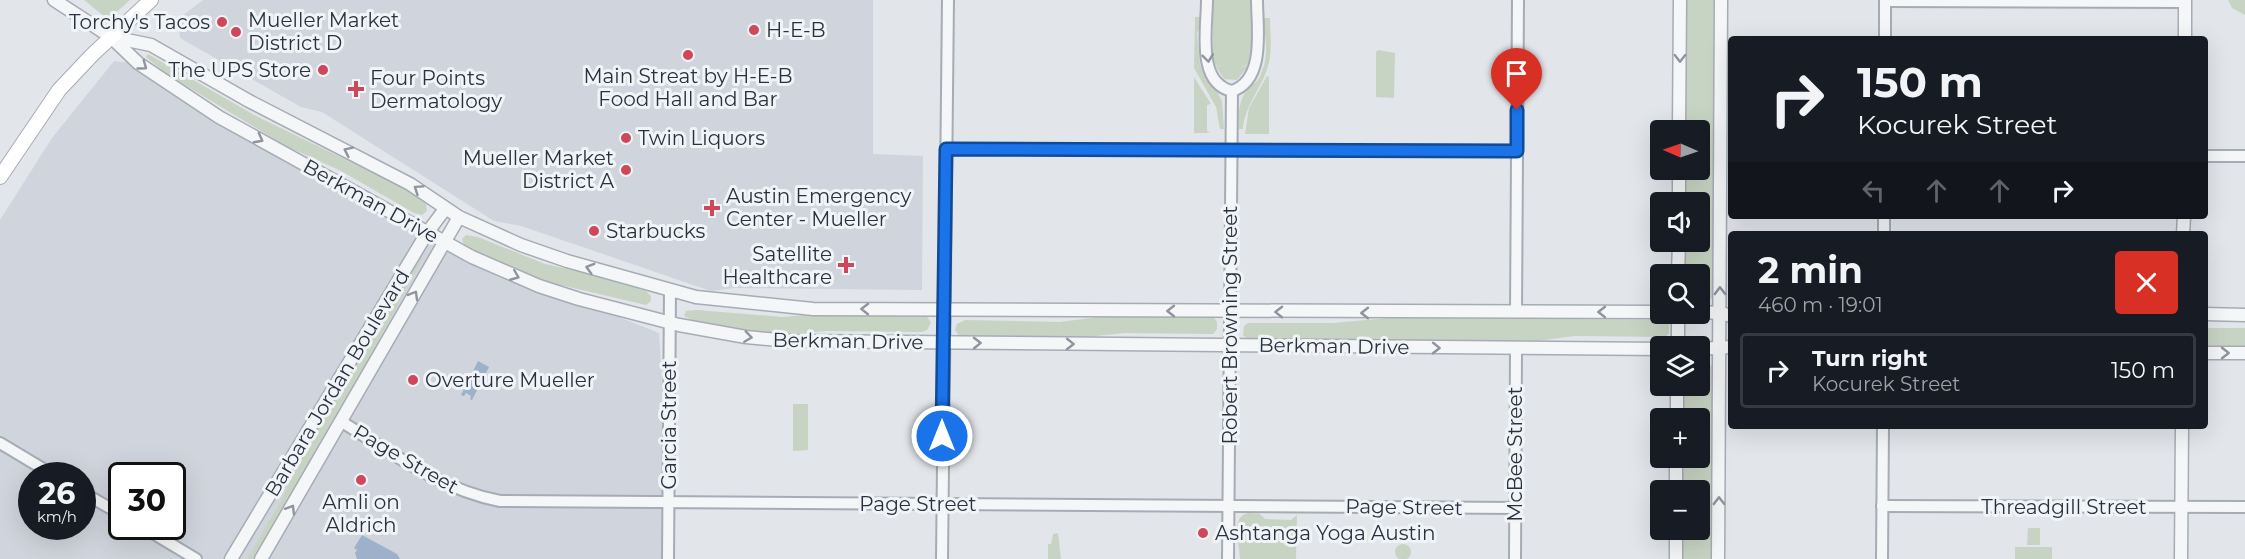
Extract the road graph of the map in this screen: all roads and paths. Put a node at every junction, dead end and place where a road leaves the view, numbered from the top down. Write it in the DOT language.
graph roads {
  1 [pos="54,0"];
  2 [pos="151,0"];
  3 [pos="948,0"];
  4 [pos="1207,0"];
  5 [pos="1257,0"];
  6 [pos="1518,0"];
  7 [pos="1680,0"];
  8 [pos="1721,0"];
  9 [pos="1885,0"];
  10 [pos="2185,1"];
  11 [pos="1885,36"];
  12 [pos="2185,36"];
  13 [pos="111,37"];
  14 [pos="1232,91"];
  15 [pos="1679,120"];
  16 [pos="946,149"];
  17 [pos="1231,149"];
  18 [pos="1517,151"];
  19 [pos="2208,156"];
  20 [pos="2245,156"];
  21 [pos="0,177"];
  22 [pos="445,209"];
  23 [pos="459,217"];
  24 [pos="427,233"];
  25 [pos="445,242"];
  26 [pos="670,291"];
  27 [pos="943,310"];
  28 [pos="1230,312"];
  29 [pos="1516,312"];
  30 [pos="1650,312"];
  31 [pos="1710,313"];
  32 [pos="1726,314"];
  33 [pos="2208,315"];
  34 [pos="2245,315"];
  35 [pos="669,323"];
  36 [pos="942,344"];
  37 [pos="1230,345"];
  38 [pos="1726,348"];
  39 [pos="1516,349"];
  40 [pos="1650,349"];
  41 [pos="1710,349"];
  42 [pos="2208,353"];
  43 [pos="2245,353"];
  44 [pos="342,422"];
  45 [pos="1883,429"];
  46 [pos="2182,429"];
  47 [pos="0,442"];
  48 [pos="32,462"];
  49 [pos="669,502"];
  50 [pos="942,504"];
  51 [pos="1229,506"];
  52 [pos="1882,506"];
  53 [pos="2181,507"];
  54 [pos="2245,507"];
  55 [pos="1515,508"];
  56 [pos="164,540"];
  57 [pos="1676,540"];
  58 [pos="196,559"];
  59 [pos="231,559"];
  60 [pos="261,559"];
  61 [pos="668,559"];
  62 [pos="942,559"];
  63 [pos="1228,559"];
  64 [pos="1515,559"];
  65 [pos="1676,559"];
  66 [pos="1718,559"];
  67 [pos="1882,559"];
  68 [pos="2181,559"];
  1 -- 13 [label="street, Berkman Drive"];
  2 -- 13 [label="main road"];
  3 -- 16 [label="street"];
  4 -- 14 [label="street, one-way"];
  5 -- 14 [label="street"];
  6 -- 18 [label="street"];
  7 -- 15 [label="street, one-way"];
  32 -- 8 [label="street, one-way"];
  9 -- 10 [label="street"];
  9 -- 11 [label="street"];
  10 -- 12 [label="street"];
  13 -- 21 [label="main road"];
  22 -- 13 [label="street, Berkman Drive, one-way"];
  13 -- 24 [label="street, Berkman Drive, one-way"];
  14 -- 17 [label="street, Robert Browning Street"];
  16 -- 17 [label="street"];
  16 -- 27 [label="street"];
  17 -- 18 [label="street"];
  17 -- 28 [label="street, Robert Browning Street"];
  18 -- 29 [label="street"];
  19 -- 20 [label="street"];
  22 -- 23 [label="street, Berkman Drive"];
  22 -- 24 [label="street, Barbara Jordan Boulevard"];
  23 -- 25 [label="street, Barbara Jordan Boulevard"];
  26 -- 23 [label="street, Berkman Drive, one-way"];
  24 -- 25 [label="street, Berkman Drive"];
  24 -- 59 [label="street, Barbara Jordan Boulevard"];
  25 -- 35 [label="street, Berkman Drive, one-way"];
  44 -- 25 [label="street, Barbara Jordan Boulevard, one-way"];
  27 -- 26 [label="street, Berkman Drive, one-way"];
  26 -- 35 [label="street, Garcia Street"];
  28 -- 27 [label="street, Berkman Drive, one-way"];
  27 -- 36 [label="street"];
  29 -- 28 [label="street, Berkman Drive, one-way"];
  28 -- 37 [label="street, Robert Browning Street"];
  30 -- 29 [label="street, Berkman Drive, one-way"];
  31 -- 32 [label="street"];
  32 -- 38 [label="street"];
  33 -- 34 [label="street"];
  35 -- 36 [label="street, Berkman Drive, one-way"];
  35 -- 49 [label="street, Garcia Street"];
  36 -- 37 [label="street, Berkman Drive, one-way"];
  36 -- 50 [label="street"];
  37 -- 39 [label="street, Berkman Drive, one-way"];
  37 -- 51 [label="street, Robert Browning Street"];
  38 -- 41 [label="street"];
  66 -- 38 [label="street, one-way"];
  39 -- 40 [label="street, Berkman Drive"];
  39 -- 55 [label="street, McBee Street"];
  42 -- 43 [label="street, one-way"];
  44 -- 49 [label="street, Page Street"];
  60 -- 44 [label="street, Barbara Jordan Boulevard, one-way"];
  45 -- 52 [label="street"];
  46 -- 53 [label="street"];
  47 -- 48 [label="street"];
  49 -- 50 [label="street, Page Street"];
  49 -- 61 [label="street, Garcia Street"];
  50 -- 51 [label="street, Page Street"];
  50 -- 62 [label="street"];
  51 -- 55 [label="street, Page Street"];
  51 -- 63 [label="street, Robert Browning Street"];
  52 -- 53 [label="street, Threadgill Street"];
  52 -- 67 [label="street"];
  53 -- 54 [label="street, Threadgill Street"];
  53 -- 68 [label="street"];
  55 -- 64 [label="street, McBee Street"];
  56 -- 58 [label="street"];
  57 -- 65 [label="street"];
}
